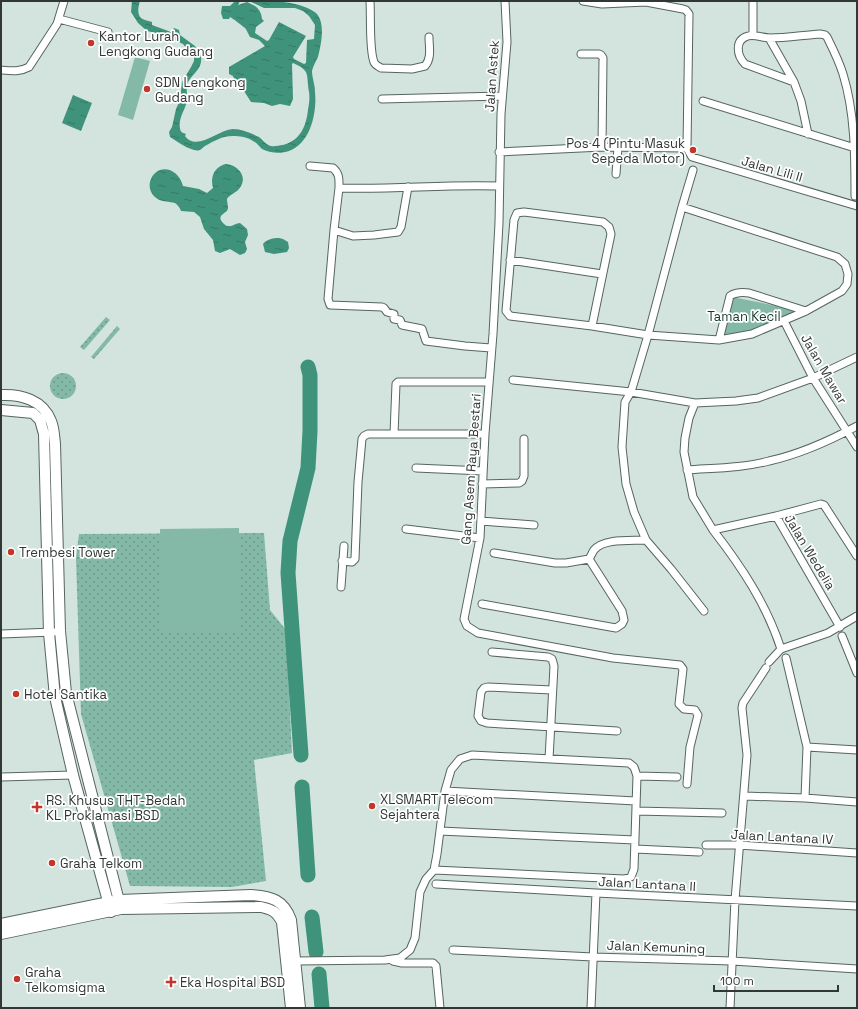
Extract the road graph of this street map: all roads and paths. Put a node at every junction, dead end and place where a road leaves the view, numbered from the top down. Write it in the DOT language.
graph roads {
  1 [pos="64,1"];
  2 [pos="370,1"];
  3 [pos="505,1"];
  4 [pos="582,1"];
  5 [pos="753,1"];
  6 [pos="602,3"];
  7 [pos="59,18"];
  8 [pos="108,32"];
  9 [pos="753,35"];
  10 [pos="429,37"];
  11 [pos="769,38"];
  12 [pos="581,54"];
  13 [pos="1,70"];
  14 [pos="794,82"];
  15 [pos="502,96"];
  16 [pos="382,99"];
  17 [pos="703,101"];
  18 [pos="808,134"];
  19 [pos="602,147"];
  20 [pos="618,147"];
  21 [pos="687,148"];
  22 [pos="855,148"];
  23 [pos="500,152"];
  24 [pos="310,166"];
  25 [pos="693,170"];
  26 [pos="616,174"];
  27 [pos="499,186"];
  28 [pos="408,187"];
  29 [pos="339,188"];
  30 [pos="855,196"];
  31 [pos="857,206"];
  32 [pos="682,207"];
  33 [pos="334,230"];
  34 [pos="510,260"];
  35 [pos="602,274"];
  36 [pos="806,311"];
  37 [pos="784,321"];
  38 [pos="592,326"];
  39 [pos="648,334"];
  40 [pos="718,340"];
  41 [pos="491,348"];
  42 [pos="857,357"];
  43 [pos="813,378"];
  44 [pos="513,380"];
  45 [pos="490,382"];
  46 [pos="631,392"];
  47 [pos="1,395"];
  48 [pos="35,401"];
  49 [pos="695,403"];
  50 [pos="1,410"];
  51 [pos="32,413"];
  52 [pos="857,426"];
  53 [pos="847,432"];
  54 [pos="394,434"];
  55 [pos="485,434"];
  56 [pos="524,439"];
  57 [pos="857,447"];
  58 [pos="416,468"];
  59 [pos="687,470"];
  60 [pos="483,471"];
  61 [pos="482,484"];
  62 [pos="776,516"];
  63 [pos="481,521"];
  64 [pos="534,525"];
  65 [pos="406,529"];
  66 [pos="713,530"];
  67 [pos="480,538"];
  68 [pos="646,540"];
  69 [pos="344,546"];
  70 [pos="494,553"];
  71 [pos="857,556"];
  72 [pos="589,559"];
  73 [pos="342,561"];
  74 [pos="341,587"];
  75 [pos="482,604"];
  76 [pos="704,611"];
  77 [pos="857,616"];
  78 [pos="840,627"];
  79 [pos="60,631"];
  80 [pos="49,633"];
  81 [pos="1,634"];
  82 [pos="842,636"];
  83 [pos="781,649"];
  84 [pos="492,652"];
  85 [pos="786,658"];
  86 [pos="857,673"];
  87 [pos="552,690"];
  88 [pos="551,727"];
  89 [pos="617,732"];
  90 [pos="807,747"];
  91 [pos="857,750"];
  92 [pos="549,759"];
  93 [pos="73,775"];
  94 [pos="637,776"];
  95 [pos="1,777"];
  96 [pos="677,778"];
  97 [pos="687,784"];
  98 [pos="445,791"];
  99 [pos="745,796"];
  100 [pos="805,798"];
  101 [pos="636,801"];
  102 [pos="857,802"];
  103 [pos="636,811"];
  104 [pos="722,814"];
  105 [pos="440,831"];
  106 [pos="635,840"];
  107 [pos="706,845"];
  108 [pos="739,845"];
  109 [pos="635,849"];
  110 [pos="699,852"];
  111 [pos="857,853"];
  112 [pos="434,870"];
  113 [pos="436,884"];
  114 [pos="596,894"];
  115 [pos="735,900"];
  116 [pos="115,906"];
  117 [pos="857,906"];
  118 [pos="1,924"];
  119 [pos="1,934"];
  120 [pos="453,950"];
  121 [pos="593,957"];
  122 [pos="384,960"];
  123 [pos="295,961"];
  124 [pos="732,961"];
  125 [pos="857,969"];
  126 [pos="292,979"];
  127 [pos="291,1008"];
  128 [pos="300,1008"];
  129 [pos="440,1008"];
  130 [pos="591,1008"];
  131 [pos="730,1008"];
  1 -- 7 [label="street"];
  2 -- 10 [label="street"];
  3 -- 15 [label="street, Jalan Astek"];
  4 -- 6 [label="street"];
  5 -- 9 [label="street"];
  6 -- 21 [label="street"];
  7 -- 8 [label="street"];
  7 -- 13 [label="street"];
  9 -- 11 [label="street"];
  9 -- 14 [label="street"];
  11 -- 14 [label="street"];
  11 -- 22 [label="street"];
  12 -- 19 [label="street"];
  14 -- 18 [label="street"];
  15 -- 16 [label="street"];
  15 -- 23 [label="street, Jalan Astek"];
  17 -- 18 [label="street"];
  18 -- 22 [label="street"];
  19 -- 20 [label="street"];
  19 -- 23 [label="street"];
  20 -- 21 [label="street"];
  20 -- 26 [label="street"];
  21 -- 31 [label="street, Jalan Lili II"];
  22 -- 30 [label="street"];
  23 -- 27 [label="street, Gang Asem Raya Bestari"];
  24 -- 29 [label="street"];
  25 -- 32 [label="street"];
  27 -- 28 [label="street"];
  27 -- 41 [label="street, Gang Asem Raya Bestari"];
  28 -- 29 [label="street"];
  28 -- 33 [label="street"];
  29 -- 33 [label="street"];
  32 -- 36 [label="street"];
  32 -- 39 [label="street"];
  33 -- 41 [label="street"];
  34 -- 35 [label="street"];
  34 -- 35 [label="street"];
  34 -- 38 [label="street"];
  35 -- 38 [label="street"];
  36 -- 37 [label="street"];
  36 -- 40 [label="street"];
  37 -- 40 [label="street"];
  37 -- 43 [label="street, Jalan Mawar"];
  38 -- 39 [label="street"];
  39 -- 40 [label="street"];
  39 -- 46 [label="street"];
  41 -- 45 [label="street, Gang Asem Raya Bestari"];
  42 -- 43 [label="street"];
  43 -- 49 [label="street"];
  43 -- 53 [label="street, Jalan Mawar"];
  44 -- 46 [label="street"];
  45 -- 54 [label="street"];
  45 -- 55 [label="street, Gang Asem Raya Bestari"];
  46 -- 49 [label="street"];
  46 -- 68 [label="street"];
  47 -- 48 [label="street"];
  48 -- 51 [label="street"];
  48 -- 79 [label="street"];
  49 -- 59 [label="street"];
  50 -- 51 [label="street"];
  51 -- 80 [label="street"];
  52 -- 53 [label="street"];
  53 -- 57 [label="street, Jalan Mawar"];
  53 -- 59 [label="street"];
  54 -- 55 [label="street"];
  54 -- 73 [label="street"];
  55 -- 60 [label="street, Gang Asem Raya Bestari"];
  56 -- 61 [label="street"];
  58 -- 60 [label="street"];
  59 -- 66 [label="street"];
  60 -- 61 [label="street, Gang Asem Raya Bestari"];
  61 -- 63 [label="street, Gang Asem Raya Bestari"];
  62 -- 66 [label="street, Jalan Wedelia"];
  62 -- 71 [label="street"];
  62 -- 78 [label="street, Jalan Wedelia"];
  63 -- 64 [label="street"];
  63 -- 67 [label="street, Gang Asem Raya Bestari"];
  65 -- 67 [label="street"];
  66 -- 83 [label="street"];
  67 -- 97 [label="street, Gang Asem Raya Bestari"];
  68 -- 72 [label="street"];
  68 -- 76 [label="street"];
  69 -- 73 [label="street"];
  70 -- 72 [label="street"];
  72 -- 75 [label="street"];
  73 -- 74 [label="street"];
  77 -- 78 [label="street"];
  78 -- 83 [label="street"];
  79 -- 80 [label="street"];
  79 -- 116 [label="street"];
  80 -- 81 [label="street"];
  80 -- 93 [label="street"];
  82 -- 86 [label="street"];
  83 -- 99 [label="street"];
  84 -- 87 [label="street"];
  85 -- 90 [label="street"];
  87 -- 88 [label="street"];
  87 -- 88 [label="street"];
  88 -- 89 [label="street"];
  88 -- 92 [label="street"];
  90 -- 91 [label="street"];
  90 -- 100 [label="street"];
  92 -- 94 [label="street"];
  92 -- 98 [label="street"];
  93 -- 95 [label="street"];
  93 -- 116 [label="street"];
  94 -- 96 [label="street"];
  94 -- 101 [label="street"];
  98 -- 101 [label="street"];
  98 -- 105 [label="street"];
  99 -- 100 [label="street"];
  99 -- 108 [label="street"];
  100 -- 102 [label="street"];
  101 -- 103 [label="street"];
  103 -- 104 [label="street"];
  103 -- 106 [label="street"];
  105 -- 106 [label="street"];
  105 -- 112 [label="street"];
  106 -- 109 [label="street"];
  107 -- 108 [label="street, Jalan Lantana IV"];
  108 -- 111 [label="street, Jalan Lantana IV"];
  108 -- 115 [label="street"];
  109 -- 110 [label="street"];
  109 -- 112 [label="street"];
  112 -- 122 [label="street"];
  113 -- 114 [label="street, Jalan Lantana II"];
  114 -- 115 [label="street, Jalan Lantana II"];
  114 -- 121 [label="street"];
  115 -- 117 [label="street, Jalan Lantana II"];
  115 -- 124 [label="street"];
  116 -- 118 [label="street"];
  116 -- 119 [label="street"];
  116 -- 123 [label="street"];
  116 -- 126 [label="street"];
  120 -- 121 [label="street, Jalan Kemuning"];
  121 -- 124 [label="street, Jalan Kemuning"];
  121 -- 130 [label="street"];
  122 -- 123 [label="street"];
  122 -- 129 [label="street"];
  123 -- 126 [label="street"];
  124 -- 125 [label="street, Jalan Kemuning"];
  124 -- 131 [label="street"];
  126 -- 127 [label="street"];
  126 -- 128 [label="street"];
}
